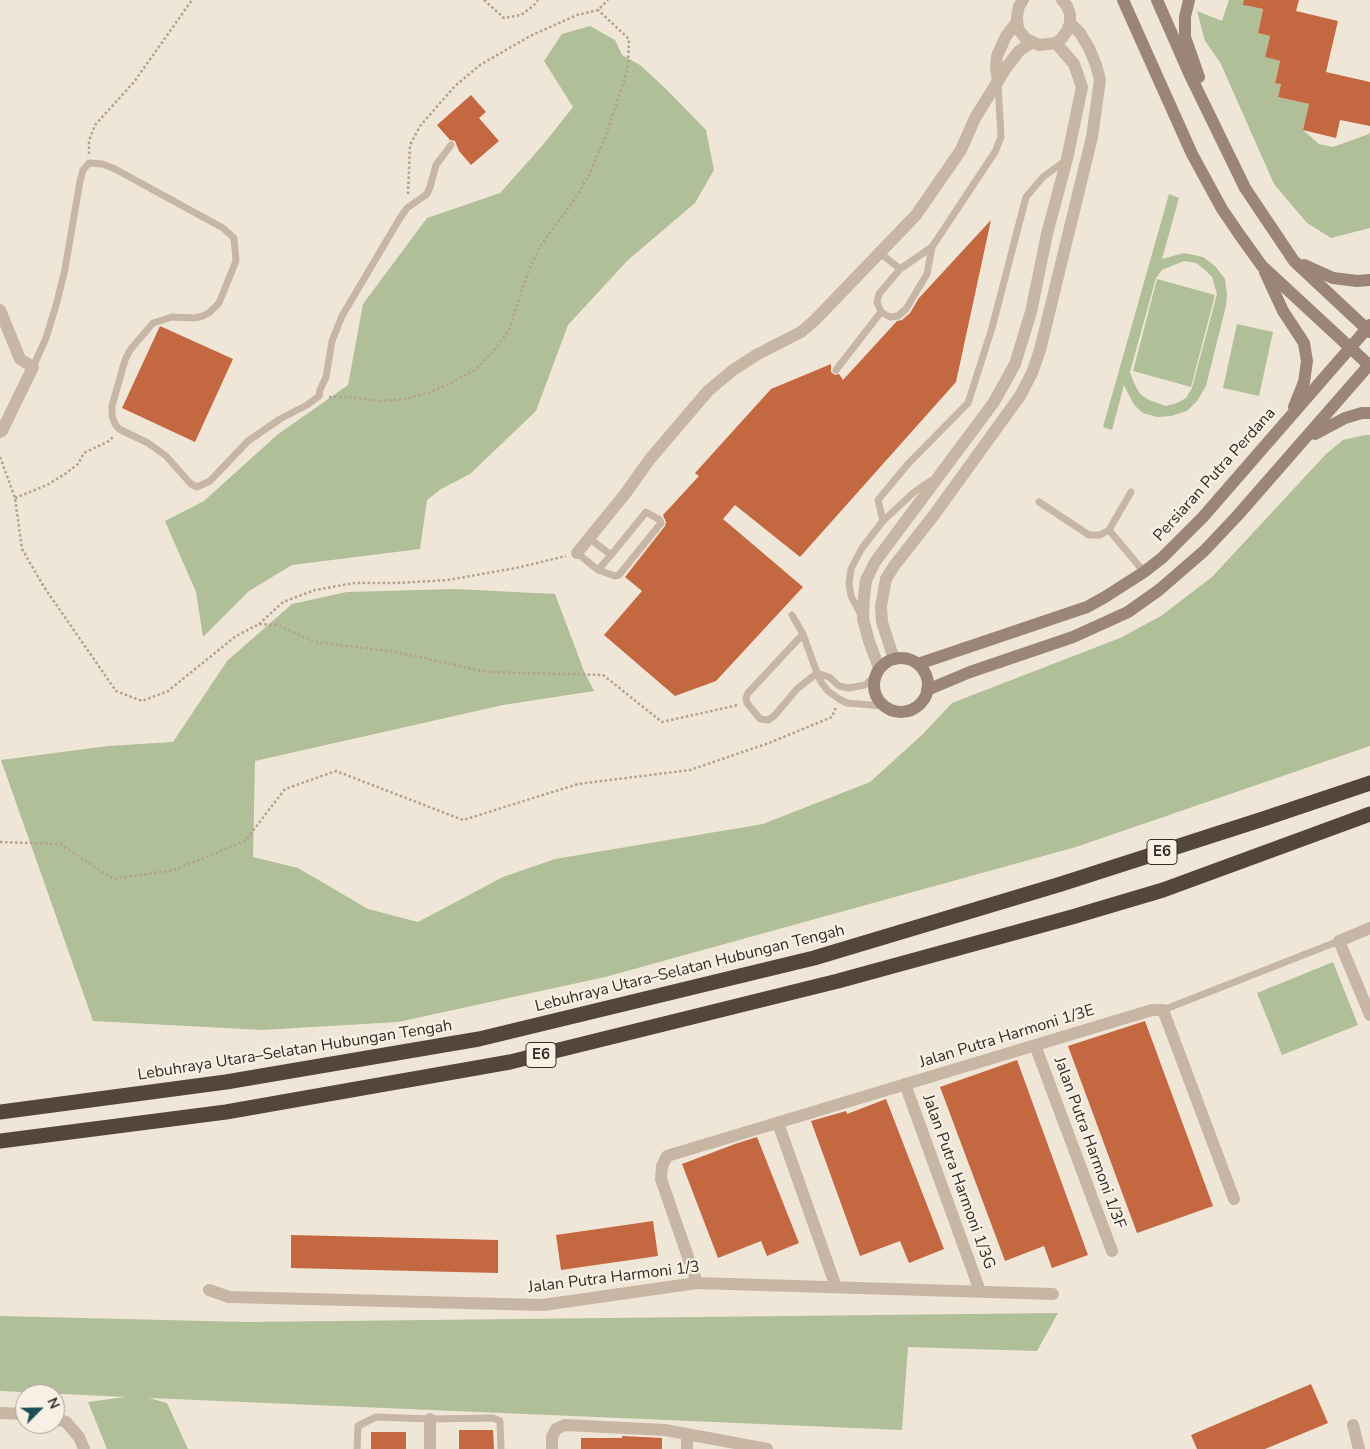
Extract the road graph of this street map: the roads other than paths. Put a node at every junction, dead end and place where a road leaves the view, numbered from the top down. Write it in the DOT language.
graph roads {
  1 [pos="1062,0"];
  2 [pos="1123,0"];
  3 [pos="1157,0"];
  4 [pos="1189,0"];
  5 [pos="1020,2"];
  6 [pos="1017,22"];
  7 [pos="1070,23"];
  8 [pos="1056,42"];
  9 [pos="1031,43"];
  10 [pos="998,81"];
  11 [pos="1217,131"];
  12 [pos="452,145"];
  13 [pos="1067,159"];
  14 [pos="932,247"];
  15 [pos="880,253"];
  16 [pos="1294,262"];
  17 [pos="1262,266"];
  18 [pos="900,269"];
  19 [pos="1370,280"];
  20 [pos="0,310"];
  21 [pos="881,312"];
  22 [pos="1369,329"];
  23 [pos="1350,348"];
  24 [pos="1370,365"];
  25 [pos="33,367"];
  26 [pos="836,370"];
  27 [pos="1370,413"];
  28 [pos="1290,417"];
  29 [pos="0,432"];
  30 [pos="1304,440"];
  31 [pos="936,478"];
  32 [pos="1131,492"];
  33 [pos="1039,502"];
  34 [pos="883,521"];
  35 [pos="1109,530"];
  36 [pos="589,538"];
  37 [pos="577,553"];
  38 [pos="611,555"];
  39 [pos="598,570"];
  40 [pos="1144,572"];
  41 [pos="792,615"];
  42 [pos="863,619"];
  43 [pos="803,634"];
  44 [pos="894,659"];
  45 [pos="918,664"];
  46 [pos="817,672"];
  47 [pos="878,672"];
  48 [pos="928,690"];
  49 [pos="884,706"];
  50 [pos="1370,783"];
  51 [pos="1370,814"];
  52 [pos="1370,928"];
  53 [pos="1339,941"];
  54 [pos="1163,1010"];
  55 [pos="1370,1015"];
  56 [pos="1035,1045"];
  57 [pos="905,1084"];
  58 [pos="0,1112"];
  59 [pos="778,1123"];
  60 [pos="0,1141"];
  61 [pos="1234,1199"];
  62 [pos="1112,1251"];
  63 [pos="696,1283"];
  64 [pos="836,1287"];
  65 [pos="209,1290"];
  66 [pos="980,1291"];
  67 [pos="1054,1294"];
  68 [pos="0,1413"];
  69 [pos="15,1414"];
  70 [pos="430,1419"];
  71 [pos="65,1422"];
  72 [pos="1353,1425"];
  73 [pos="687,1434"];
  74 [pos="552,1443"];
  75 [pos="84,1449"];
  76 [pos="357,1449"];
  77 [pos="430,1449"];
  78 [pos="501,1449"];
  79 [pos="687,1449"];
  80 [pos="766,1449"];
  81 [pos="1359,1449"];
  1 -- 7 [label="street"];
  2 -- 17 [label="main road"];
  3 -- 11 [label="main road"];
  4 -- 11 [label="main road"];
  5 -- 6 [label="street"];
  6 -- 9 [label="street"];
  6 -- 10 [label="street"];
  7 -- 8 [label="street"];
  7 -- 44 [label="street"];
  8 -- 9 [label="street"];
  8 -- 13 [label="street"];
  9 -- 10 [label="street"];
  10 -- 14 [label="lane"];
  10 -- 15 [label="street"];
  11 -- 16 [label="main road"];
  12 -- 25 [label="lane"];
  13 -- 31 [label="street"];
  13 -- 34 [label="lane"];
  14 -- 18 [label="lane"];
  14 -- 21 [label="lane"];
  15 -- 18 [label="lane"];
  15 -- 36 [label="street"];
  16 -- 19 [label="main road"];
  16 -- 22 [label="main road"];
  17 -- 23 [label="main road"];
  17 -- 28 [label="main road"];
  18 -- 21 [label="lane"];
  20 -- 25 [label="street"];
  21 -- 26 [label="lane"];
  22 -- 23 [label="main road, Persiaran Putra Perdana"];
  23 -- 24 [label="main road"];
  23 -- 28 [label="main road, Persiaran Putra Perdana"];
  24 -- 30 [label="main road"];
  25 -- 29 [label="street"];
  27 -- 30 [label="main road"];
  28 -- 40 [label="main road, Persiaran Putra Perdana"];
  30 -- 48 [label="main road"];
  31 -- 34 [label="lane"];
  31 -- 42 [label="street"];
  32 -- 35 [label="lane"];
  33 -- 35 [label="lane"];
  34 -- 42 [label="lane"];
  35 -- 40 [label="lane"];
  36 -- 37 [label="street"];
  36 -- 38 [label="lane"];
  37 -- 39 [label="lane"];
  38 -- 39 [label="lane"];
  38 -- 39 [label="lane"];
  40 -- 45 [label="main road, Persiaran Putra Perdana"];
  41 -- 43 [label="lane"];
  42 -- 47 [label="street"];
  43 -- 46 [label="lane"];
  43 -- 46 [label="lane"];
  44 -- 45 [label="main road"];
  44 -- 47 [label="main road"];
  45 -- 48 [label="main road"];
  46 -- 47 [label="lane"];
  46 -- 49 [label="lane"];
  47 -- 49 [label="main road"];
  48 -- 49 [label="main road"];
  50 -- 58 [label="highway, Lebuhraya Utara–Selatan Hubungan Tengah / E6"];
  51 -- 60 [label="highway, E6"];
  52 -- 53 [label="street"];
  53 -- 54 [label="lane"];
  53 -- 55 [label="street"];
  54 -- 56 [label="street, Jalan Putra Harmoni 1/3E"];
  54 -- 61 [label="street"];
  56 -- 57 [label="street, Jalan Putra Harmoni 1/3E"];
  56 -- 62 [label="street, Jalan Putra Harmoni 1/3F"];
  57 -- 59 [label="street, Jalan Putra Harmoni 1/3E"];
  57 -- 66 [label="street, Jalan Putra Harmoni 1/3G"];
  59 -- 63 [label="street, Jalan Putra Harmoni 1/3E"];
  59 -- 64 [label="street"];
  63 -- 64 [label="street, Jalan Putra Harmoni 1/3"];
  63 -- 65 [label="street, Jalan Putra Harmoni 1/3"];
  64 -- 66 [label="street, Jalan Putra Harmoni 1/3"];
  66 -- 67 [label="street, Jalan Putra Harmoni 1/3"];
  68 -- 69 [label="street"];
  70 -- 76 [label="lane"];
  70 -- 77 [label="street"];
  70 -- 78 [label="lane"];
  71 -- 75 [label="street"];
  72 -- 81 [label="street"];
  73 -- 74 [label="street"];
  73 -- 79 [label="street"];
  73 -- 80 [label="street"];
}
